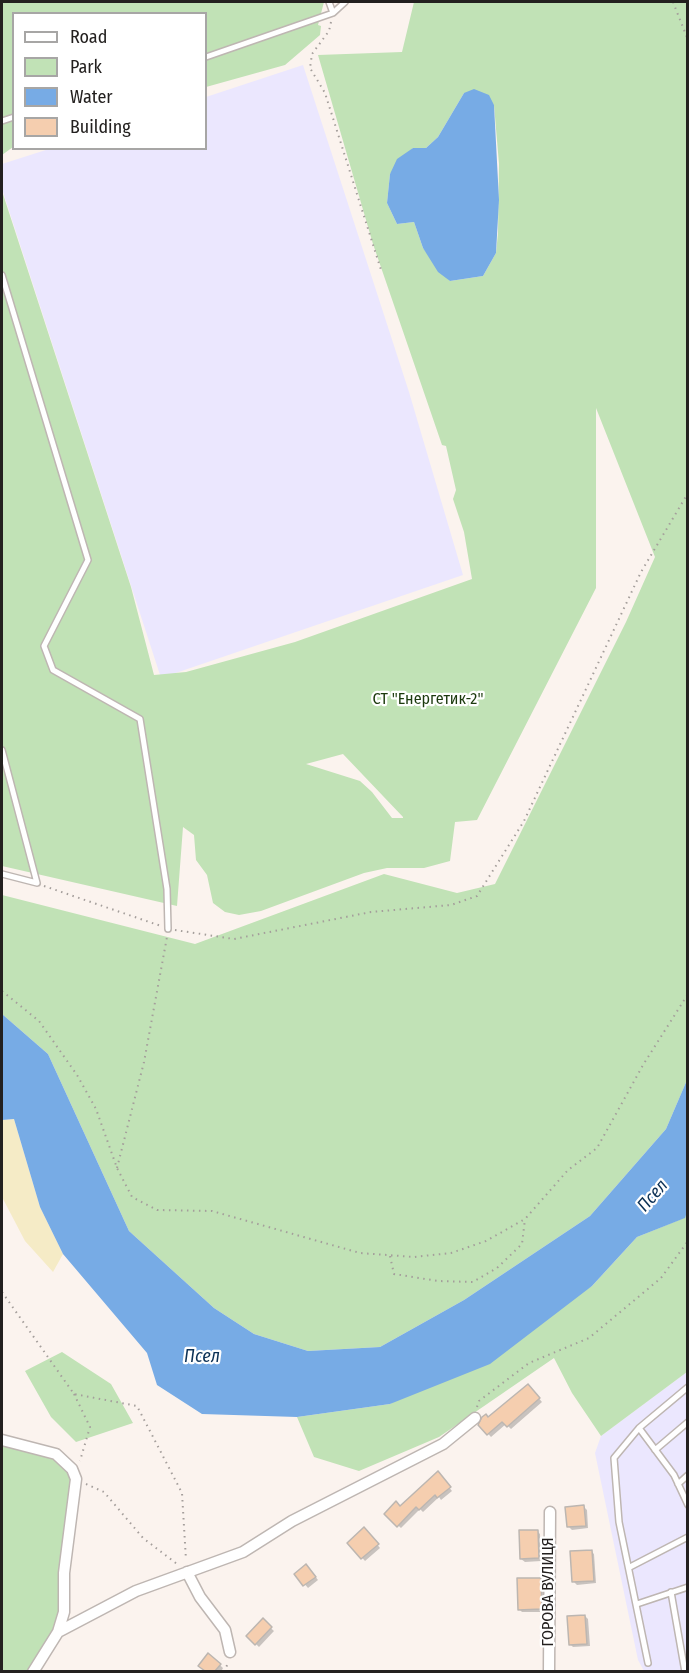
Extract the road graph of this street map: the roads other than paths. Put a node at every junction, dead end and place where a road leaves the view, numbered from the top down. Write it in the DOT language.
graph roads {
  1 [pos="329,2"];
  2 [pos="345,2"];
  3 [pos="333,13"];
  4 [pos="207,57"];
  5 [pos="2,275"];
  6 [pos="2,750"];
  7 [pos="2,874"];
  8 [pos="168,929"];
  9 [pos="687,1387"];
  10 [pos="475,1418"];
  11 [pos="687,1422"];
  12 [pos="639,1428"];
  13 [pos="2,1440"];
  14 [pos="655,1450"];
  15 [pos="687,1475"];
  16 [pos="678,1484"];
  17 [pos="687,1505"];
  18 [pos="550,1512"];
  19 [pos="687,1537"];
  20 [pos="630,1567"];
  21 [pos="187,1572"];
  22 [pos="687,1587"];
  23 [pos="671,1592"];
  24 [pos="637,1604"];
  25 [pos="58,1632"];
  26 [pos="230,1652"];
  27 [pos="648,1663"];
  28 [pos="33,1671"];
  29 [pos="549,1671"];
  30 [pos="686,1671"];
  1 -- 3 [label="lane"];
  2 -- 3 [label="lane"];
  3 -- 4 [label="lane"];
  5 -- 8 [label="lane"];
  6 -- 7 [label="lane"];
  9 -- 12 [label="lane"];
  10 -- 21 [label="street"];
  11 -- 14 [label="lane"];
  12 -- 14 [label="lane"];
  12 -- 20 [label="lane"];
  13 -- 25 [label="street"];
  14 -- 16 [label="lane"];
  15 -- 16 [label="lane"];
  16 -- 17 [label="lane"];
  18 -- 29 [label="street, ГОРОВА ВУЛИЦЯ"];
  19 -- 20 [label="lane"];
  20 -- 24 [label="lane"];
  21 -- 25 [label="street"];
  21 -- 26 [label="street"];
  22 -- 23 [label="lane"];
  23 -- 24 [label="lane"];
  23 -- 30 [label="lane"];
  24 -- 27 [label="lane"];
  25 -- 28 [label="street"];
}
